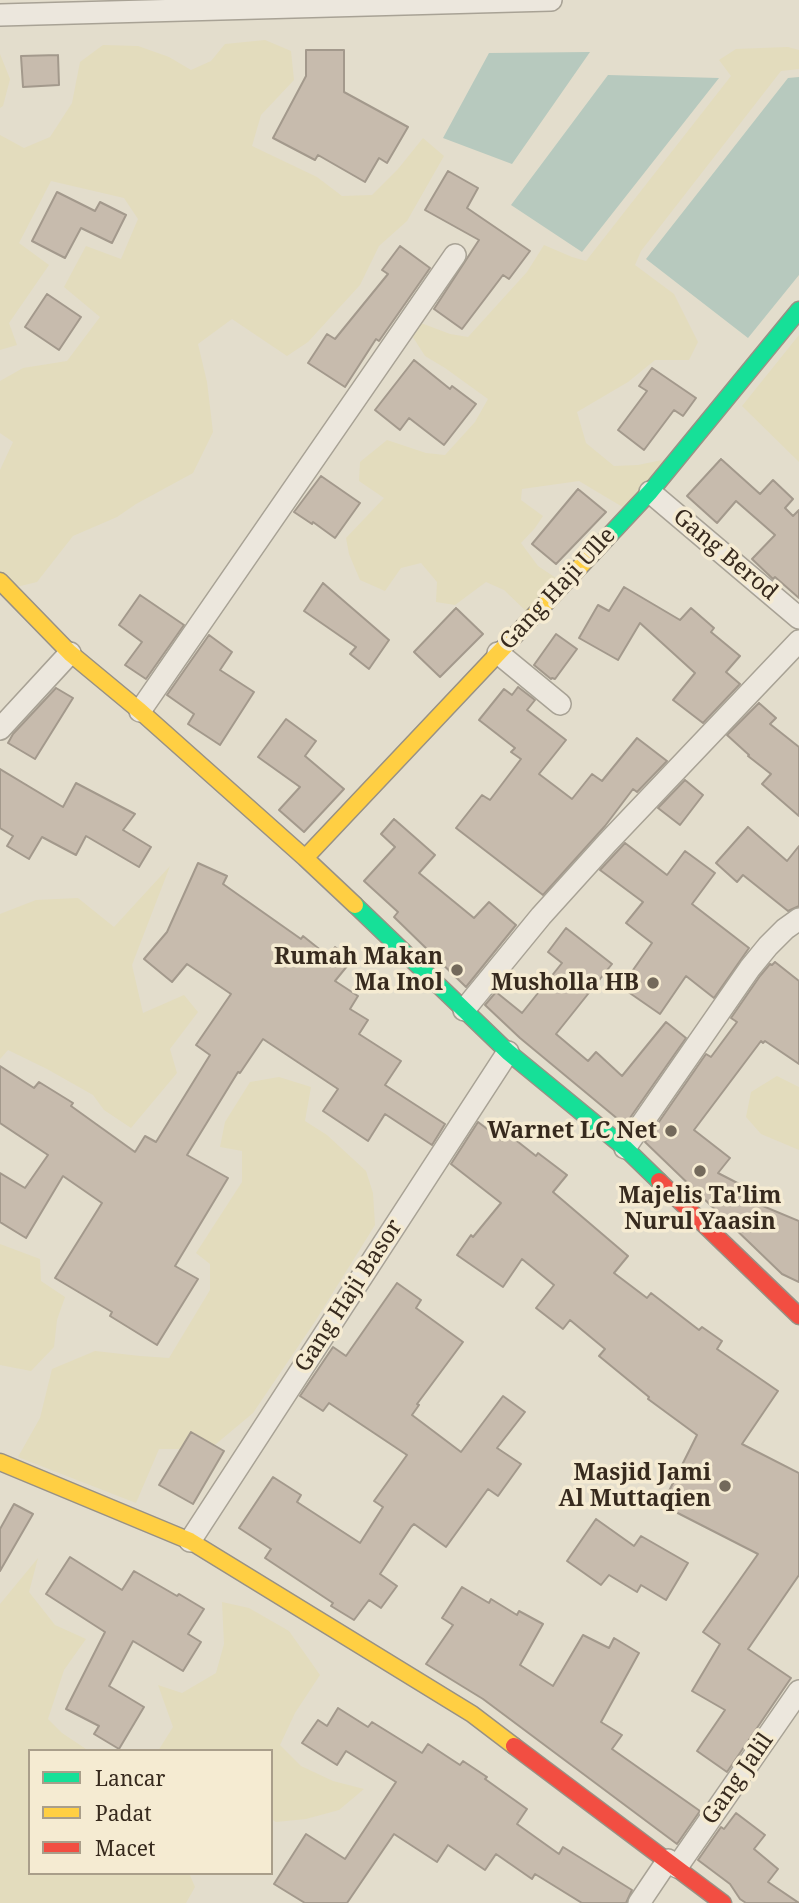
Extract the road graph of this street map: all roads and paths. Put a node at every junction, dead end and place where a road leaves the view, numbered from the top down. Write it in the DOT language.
graph roads {
  1 [pos="551,0"];
  2 [pos="0,15"];
  3 [pos="455,255"];
  4 [pos="799,310"];
  5 [pos="650,492"];
  6 [pos="0,581"];
  7 [pos="799,618"];
  8 [pos="799,641"];
  9 [pos="70,653"];
  10 [pos="498,653"];
  11 [pos="560,704"];
  12 [pos="140,711"];
  13 [pos="0,729"];
  14 [pos="304,858"];
  15 [pos="799,919"];
  16 [pos="464,1010"];
  17 [pos="508,1052"];
  18 [pos="625,1148"];
  19 [pos="799,1316"];
  20 [pos="0,1462"];
  21 [pos="190,1541"];
  22 [pos="799,1691"];
  23 [pos="673,1864"];
  24 [pos="639,1903"];
  25 [pos="723,1903"];
  1 -- 2 [label="street"];
  3 -- 12 [label="street"];
  4 -- 5 [label="street, Gang Haji Ulle"];
  5 -- 7 [label="street, Gang Berod"];
  5 -- 10 [label="street, Gang Haji Ulle"];
  6 -- 9 [label="street"];
  8 -- 16 [label="street"];
  9 -- 12 [label="street"];
  9 -- 13 [label="street"];
  10 -- 11 [label="street"];
  10 -- 14 [label="street, Gang Haji Ulle"];
  12 -- 14 [label="street"];
  14 -- 16 [label="street"];
  15 -- 18 [label="street"];
  16 -- 17 [label="street"];
  17 -- 18 [label="street"];
  17 -- 21 [label="street, Gang Haji Basor"];
  18 -- 19 [label="street"];
  20 -- 21 [label="street"];
  21 -- 23 [label="street"];
  22 -- 23 [label="street, Gang Jalil"];
  23 -- 24 [label="street, Gang Jalil"];
  23 -- 25 [label="street"];
}
